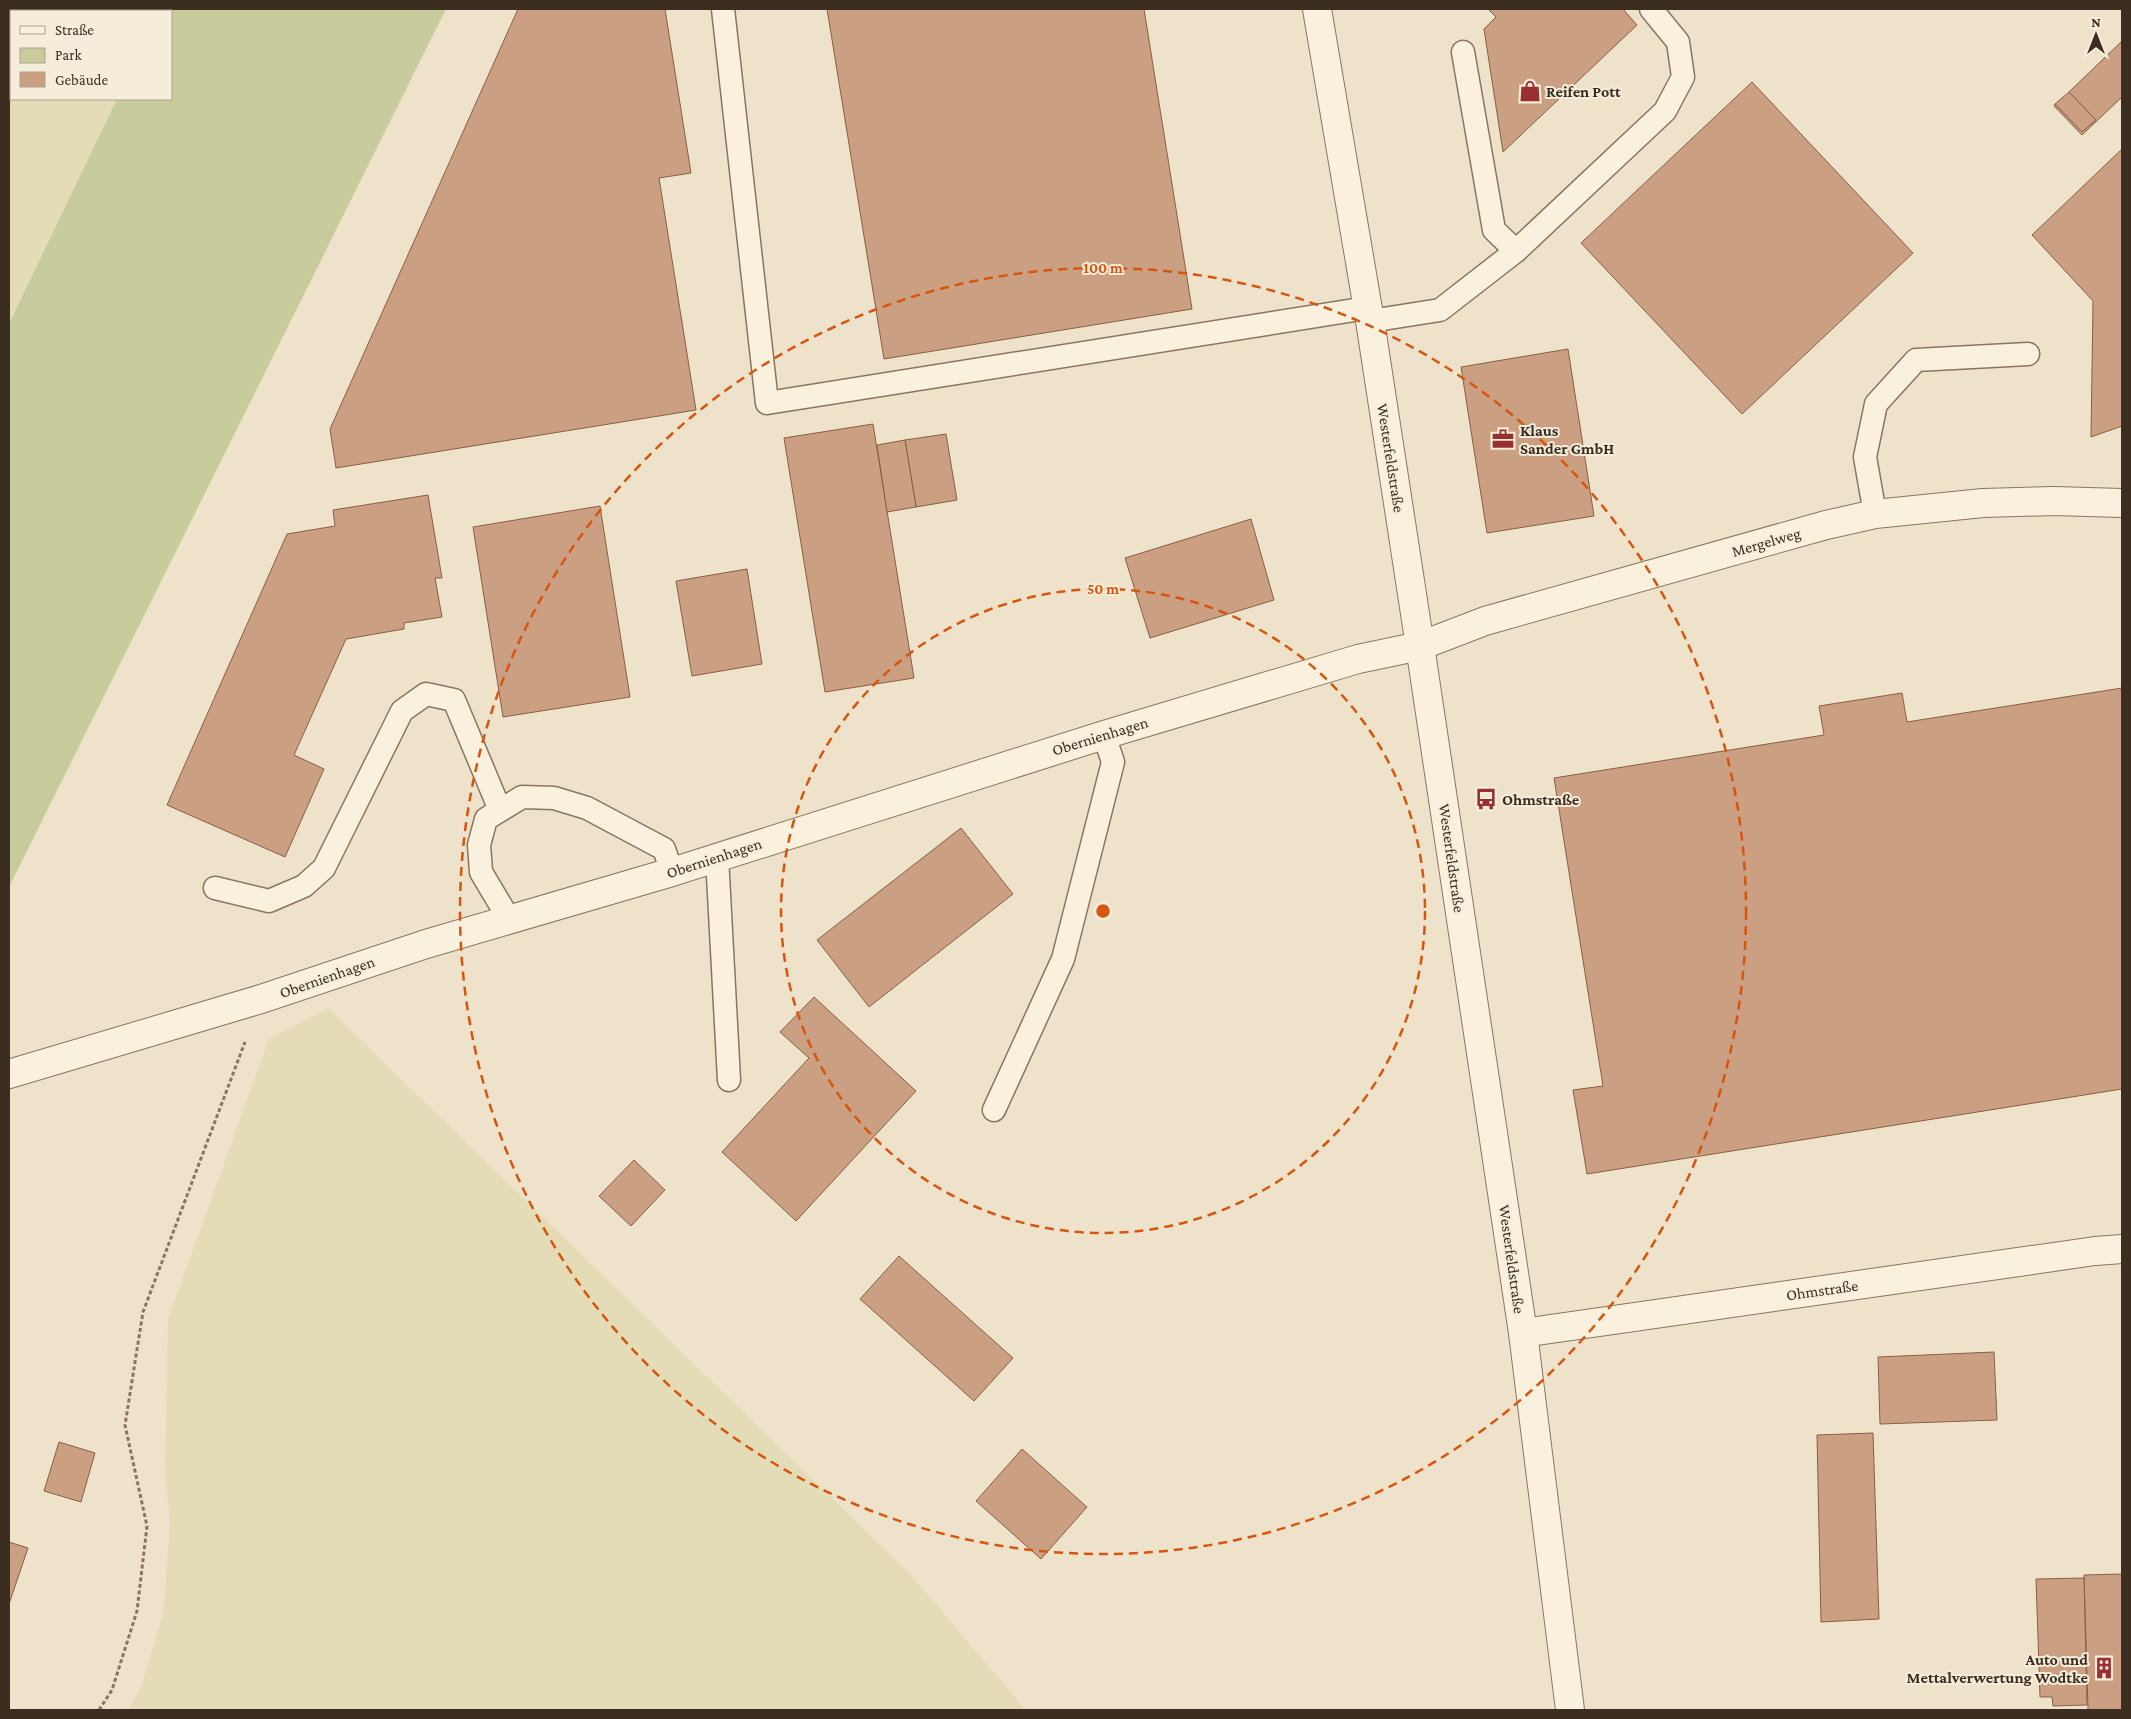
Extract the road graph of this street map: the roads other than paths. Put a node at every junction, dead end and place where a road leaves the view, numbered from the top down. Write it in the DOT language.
graph roads {
  1 [pos="722,9"];
  2 [pos="1317,9"];
  3 [pos="1650,9"];
  4 [pos="1463,52"];
  5 [pos="1516,251"];
  6 [pos="1368,315"];
  7 [pos="2028,354"];
  8 [pos="2122,503"];
  9 [pos="1874,514"];
  10 [pos="1420,646"];
  11 [pos="1104,734"];
  12 [pos="500,810"];
  13 [pos="717,857"];
  14 [pos="672,872"];
  15 [pos="215,888"];
  16 [pos="509,919"];
  17 [pos="9,1074"];
  18 [pos="729,1080"];
  19 [pos="994,1110"];
  20 [pos="2122,1249"];
  21 [pos="1523,1333"];
  22 [pos="1570,1710"];
  1 -- 6 [label="lane"];
  2 -- 6 [label="street, Westerfeldstraße"];
  3 -- 5 [label="lane"];
  4 -- 5 [label="lane"];
  5 -- 6 [label="lane"];
  6 -- 10 [label="street, Westerfeldstraße"];
  7 -- 9 [label="lane"];
  8 -- 9 [label="street, Mergelweg"];
  9 -- 10 [label="street, Mergelweg"];
  10 -- 11 [label="street, Obernienhagen"];
  10 -- 21 [label="street, Westerfeldstraße"];
  11 -- 13 [label="street, Obernienhagen"];
  11 -- 19 [label="lane"];
  12 -- 14 [label="lane"];
  12 -- 15 [label="lane"];
  12 -- 16 [label="lane"];
  13 -- 14 [label="street, Obernienhagen"];
  13 -- 18 [label="lane"];
  14 -- 16 [label="street, Obernienhagen"];
  16 -- 17 [label="street, Obernienhagen"];
  20 -- 21 [label="street, Ohmstraße"];
  21 -- 22 [label="street, Westerfeldstraße"];
}
